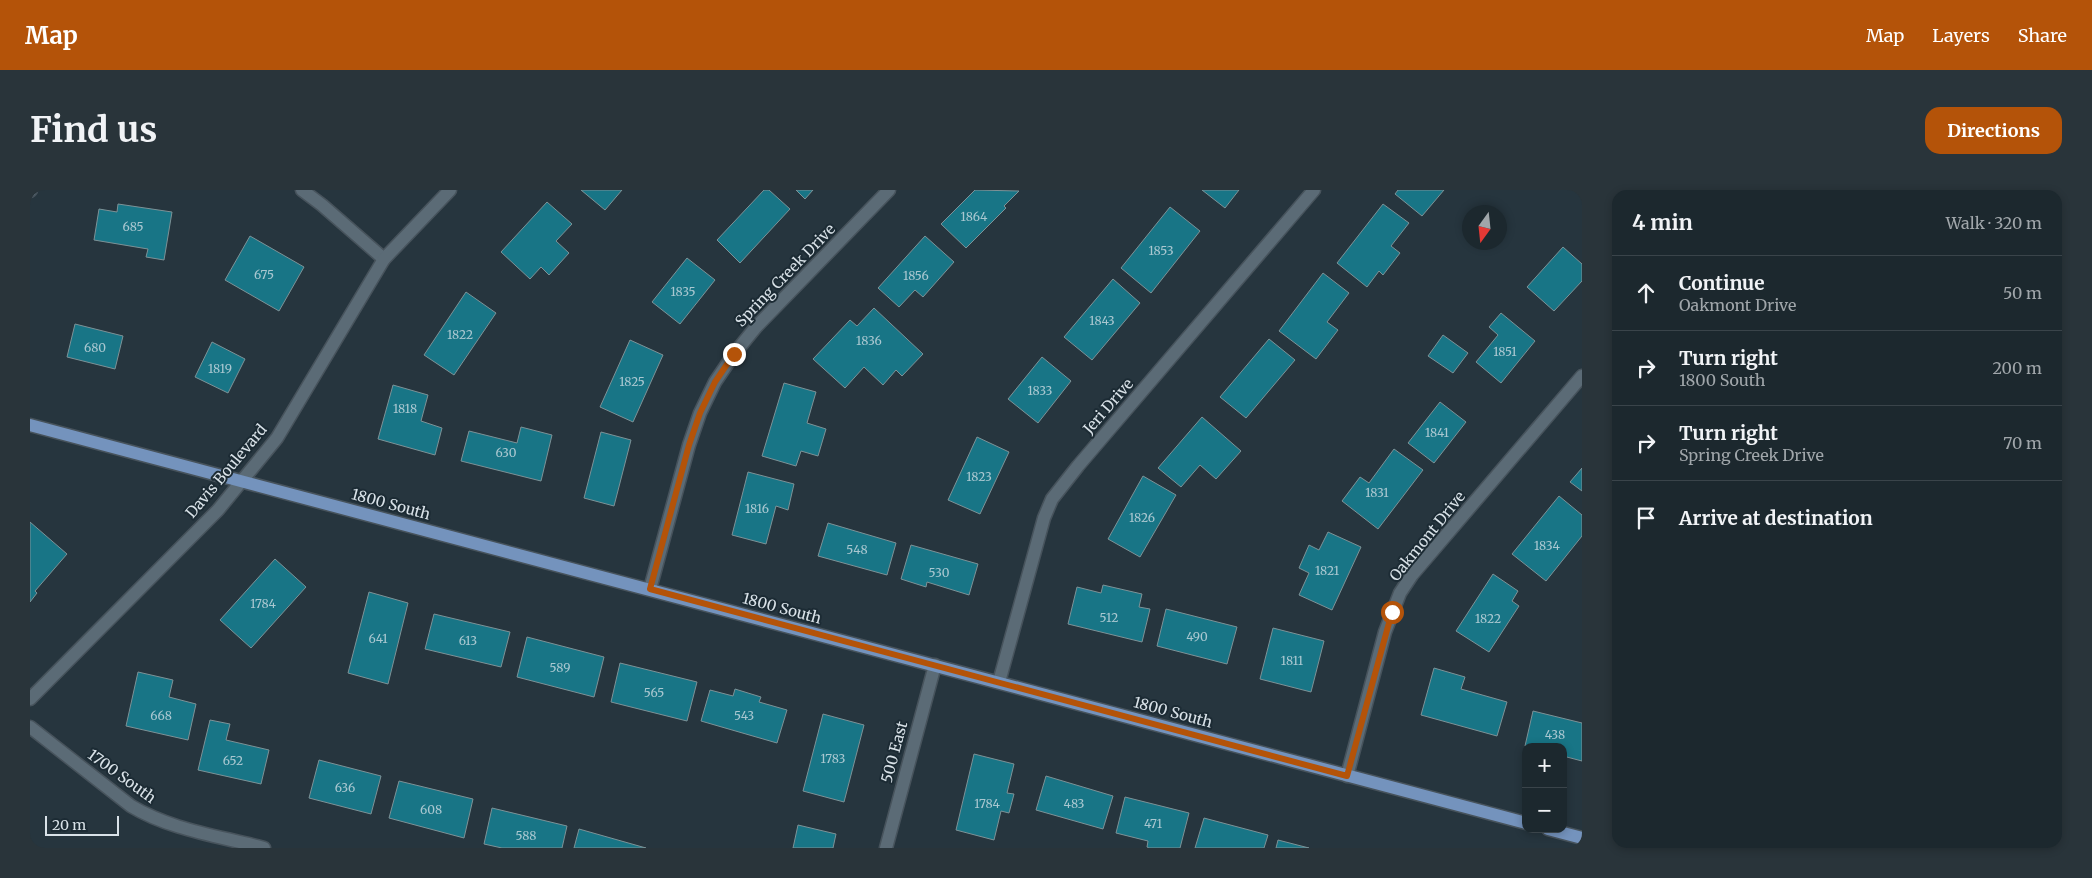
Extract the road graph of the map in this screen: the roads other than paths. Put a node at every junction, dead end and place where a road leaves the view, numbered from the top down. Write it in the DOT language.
graph roads {
  1 [pos="302,190"];
  2 [pos="450,190"];
  3 [pos="889,190"];
  4 [pos="1314,190"];
  5 [pos="384,259"];
  6 [pos="1582,376"];
  7 [pos="30,424"];
  8 [pos="243,481"];
  9 [pos="650,589"];
  10 [pos="935,665"];
  11 [pos="999,682"];
  12 [pos="30,699"];
  13 [pos="30,727"];
  14 [pos="1347,776"];
  15 [pos="1522,823"];
  16 [pos="1563,833"];
  17 [pos="1582,838"];
  18 [pos="261,848"];
  19 [pos="886,848"];
  1 -- 5 [label="street"];
  2 -- 5 [label="street, Davis Boulevard"];
  3 -- 9 [label="street, Spring Creek Drive"];
  4 -- 11 [label="street, Jeri Drive"];
  5 -- 8 [label="street, Davis Boulevard"];
  6 -- 14 [label="street, Oakmont Drive"];
  7 -- 8 [label="main road, 1800 South"];
  8 -- 9 [label="main road, 1800 South"];
  8 -- 12 [label="street, Davis Boulevard"];
  9 -- 10 [label="main road, 1800 South"];
  10 -- 11 [label="main road, 1800 South"];
  10 -- 19 [label="street, 500 East"];
  11 -- 14 [label="main road, 1800 South"];
  13 -- 18 [label="street, 1700 South"];
  14 -- 15 [label="main road, 1800 South"];
  16 -- 17 [label="main road"];
}
